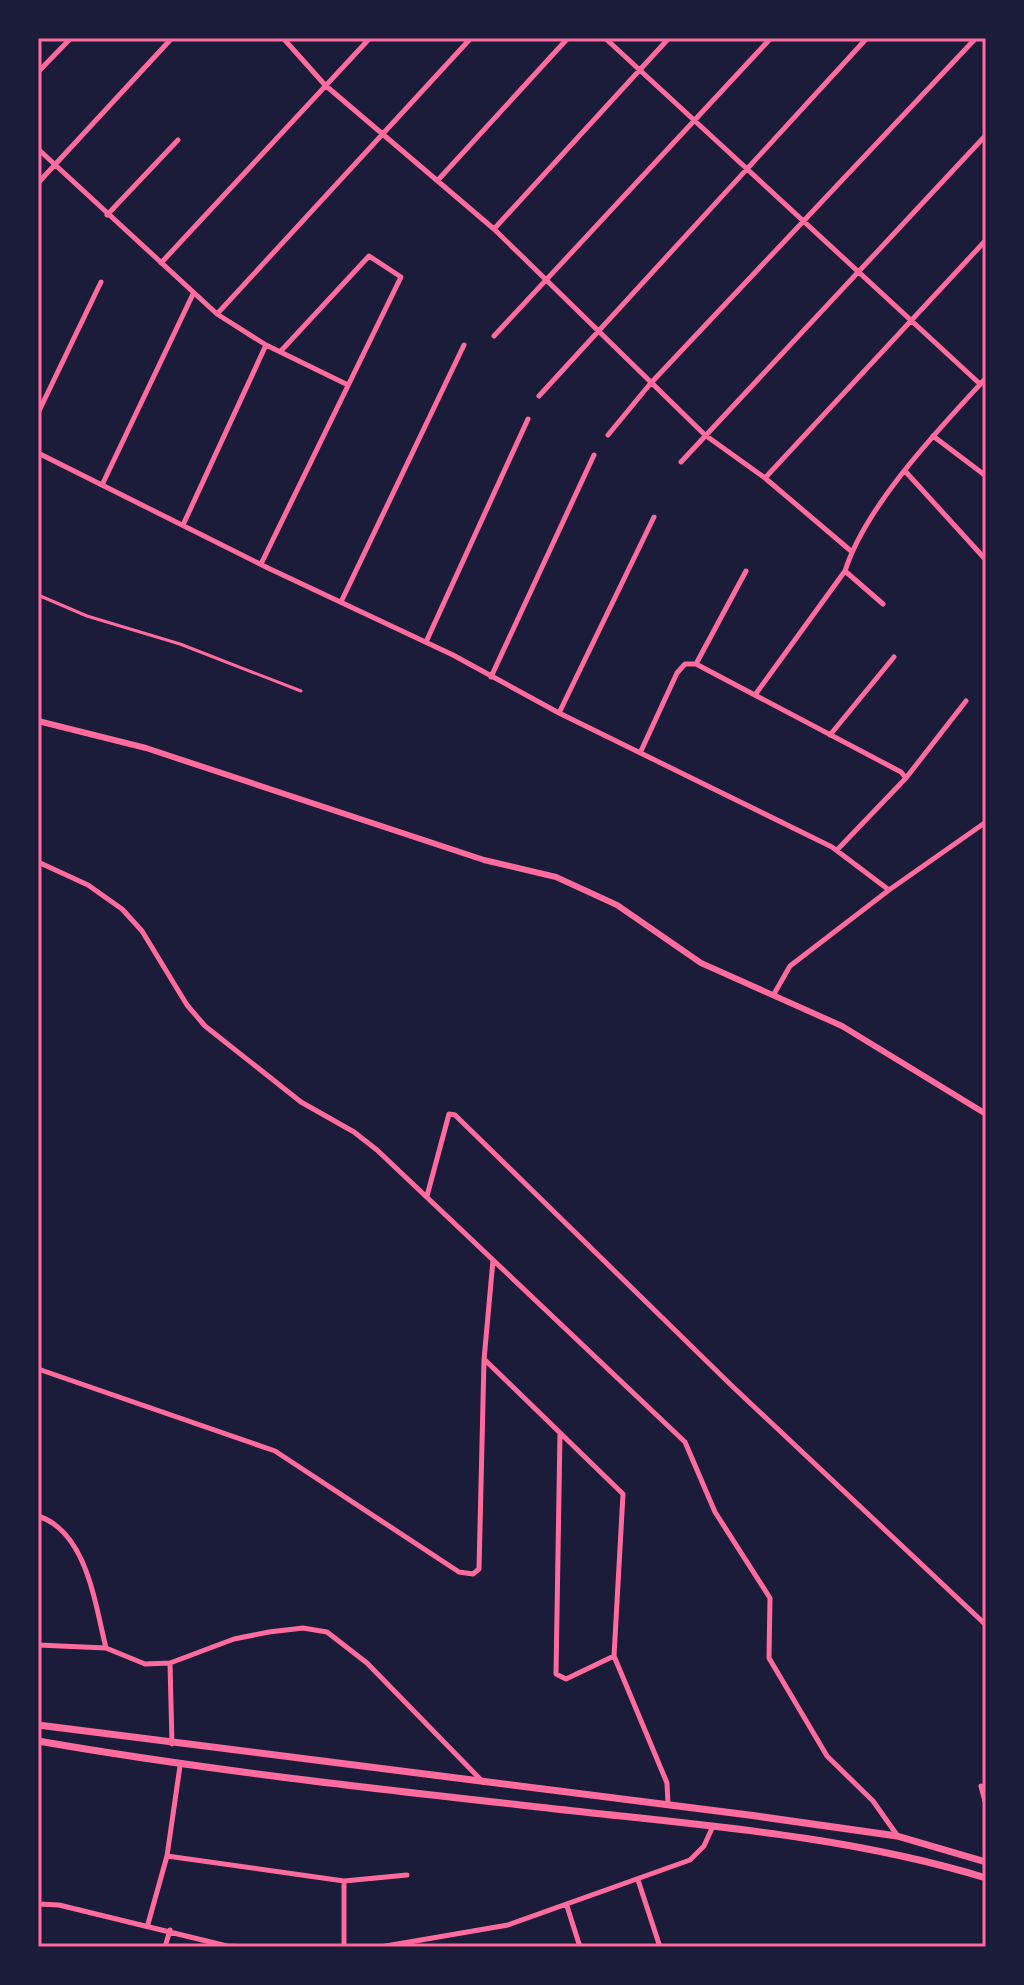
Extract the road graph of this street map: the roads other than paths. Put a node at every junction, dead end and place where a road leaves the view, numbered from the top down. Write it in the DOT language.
graph roads {
  1 [pos="71,38"];
  2 [pos="172,38"];
  3 [pos="283,38"];
  4 [pos="370,38"];
  5 [pos="471,38"];
  6 [pos="568,38"];
  7 [pos="605,38"];
  8 [pos="669,38"];
  9 [pos="771,38"];
  10 [pos="867,38"];
  11 [pos="976,38"];
  12 [pos="640,69"];
  13 [pos="38,72"];
  14 [pos="325,85"];
  15 [pos="696,122"];
  16 [pos="383,134"];
  17 [pos="986,135"];
  18 [pos="178,140"];
  19 [pos="38,149"];
  20 [pos="55,165"];
  21 [pos="748,170"];
  22 [pos="438,180"];
  23 [pos="38,183"];
  24 [pos="107,215"];
  25 [pos="802,223"];
  26 [pos="494,229"];
  27 [pos="986,240"];
  28 [pos="161,263"];
  29 [pos="858,273"];
  30 [pos="548,280"];
  31 [pos="101,282"];
  32 [pos="193,294"];
  33 [pos="217,314"];
  34 [pos="911,322"];
  35 [pos="599,330"];
  36 [pos="494,336"];
  37 [pos="266,345"];
  38 [pos="464,345"];
  39 [pos="280,352"];
  40 [pos="986,378"];
  41 [pos="346,384"];
  42 [pos="650,384"];
  43 [pos="980,384"];
  44 [pos="539,396"];
  45 [pos="38,413"];
  46 [pos="528,419"];
  47 [pos="608,435"];
  48 [pos="705,435"];
  49 [pos="933,436"];
  50 [pos="38,453"];
  51 [pos="594,455"];
  52 [pos="681,462"];
  53 [pos="905,471"];
  54 [pos="986,476"];
  55 [pos="765,478"];
  56 [pos="102,485"];
  57 [pos="654,517"];
  58 [pos="183,525"];
  59 [pos="851,551"];
  60 [pos="986,560"];
  61 [pos="261,564"];
  62 [pos="746,571"];
  63 [pos="845,571"];
  64 [pos="38,595"];
  65 [pos="341,602"];
  66 [pos="883,604"];
  67 [pos="426,642"];
  68 [pos="894,657"];
  69 [pos="696,664"];
  70 [pos="491,677"];
  71 [pos="301,691"];
  72 [pos="755,695"];
  73 [pos="966,701"];
  74 [pos="559,713"];
  75 [pos="38,721"];
  76 [pos="830,735"];
  77 [pos="641,751"];
  78 [pos="906,778"];
  79 [pos="986,822"];
  80 [pos="837,850"];
  81 [pos="38,862"];
  82 [pos="889,890"];
  83 [pos="774,994"];
  84 [pos="986,1114"];
  85 [pos="427,1196"];
  86 [pos="493,1260"];
  87 [pos="484,1360"];
  88 [pos="38,1369"];
  89 [pos="561,1431"];
  90 [pos="38,1516"];
  91 [pos="986,1625"];
  92 [pos="38,1645"];
  93 [pos="106,1648"];
  94 [pos="614,1656"];
  95 [pos="170,1663"];
  96 [pos="38,1725"];
  97 [pos="38,1741"];
  98 [pos="172,1745"];
  99 [pos="180,1766"];
  100 [pos="484,1783"];
  101 [pos="981,1786"];
  102 [pos="594,1798"];
  103 [pos="986,1805"];
  104 [pos="668,1806"];
  105 [pos="592,1813"];
  106 [pos="713,1826"];
  107 [pos="897,1836"];
  108 [pos="167,1856"];
  109 [pos="986,1862"];
  110 [pos="407,1875"];
  111 [pos="986,1878"];
  112 [pos="638,1880"];
  113 [pos="344,1881"];
  114 [pos="38,1904"];
  115 [pos="567,1906"];
  116 [pos="148,1924"];
  117 [pos="170,1930"];
  118 [pos="411,1945"];
  119 [pos="165,1947"];
  120 [pos="248,1947"];
  121 [pos="344,1947"];
  122 [pos="380,1947"];
  123 [pos="580,1947"];
  124 [pos="660,1947"];
  1 -- 13 [label="street"];
  2 -- 20 [label="street"];
  3 -- 14 [label="street"];
  4 -- 14 [label="street"];
  5 -- 16 [label="street"];
  6 -- 22 [label="street"];
  7 -- 12 [label="street"];
  8 -- 12 [label="street"];
  9 -- 15 [label="street"];
  10 -- 21 [label="street"];
  11 -- 25 [label="street"];
  12 -- 15 [label="street"];
  12 -- 26 [label="street"];
  14 -- 16 [label="street"];
  14 -- 28 [label="street"];
  15 -- 21 [label="street"];
  15 -- 30 [label="street"];
  16 -- 22 [label="street"];
  16 -- 33 [label="street"];
  17 -- 29 [label="street"];
  18 -- 24 [label="street"];
  19 -- 20 [label="street"];
  20 -- 23 [label="street"];
  20 -- 24 [label="street"];
  21 -- 25 [label="street"];
  21 -- 35 [label="street"];
  22 -- 26 [label="street"];
  24 -- 28 [label="street"];
  25 -- 29 [label="street"];
  25 -- 42 [label="street"];
  26 -- 30 [label="street"];
  27 -- 34 [label="street"];
  28 -- 32 [label="street"];
  29 -- 34 [label="street"];
  29 -- 48 [label="street"];
  30 -- 35 [label="street"];
  30 -- 36 [label="street"];
  31 -- 45 [label="street"];
  32 -- 33 [label="street"];
  32 -- 56 [label="street"];
  33 -- 37 [label="street"];
  34 -- 43 [label="street"];
  34 -- 55 [label="street"];
  35 -- 42 [label="street"];
  35 -- 44 [label="street"];
  37 -- 39 [label="street"];
  37 -- 58 [label="street"];
  38 -- 65 [label="street"];
  39 -- 41 [label="street"];
  39 -- 41 [label="street"];
  40 -- 43 [label="street"];
  41 -- 61 [label="street"];
  42 -- 47 [label="street"];
  42 -- 48 [label="street"];
  43 -- 49 [label="street"];
  46 -- 67 [label="street"];
  48 -- 52 [label="street"];
  48 -- 55 [label="street"];
  49 -- 53 [label="street"];
  49 -- 54 [label="street"];
  50 -- 56 [label="street"];
  51 -- 70 [label="street"];
  53 -- 59 [label="street"];
  53 -- 60 [label="street"];
  55 -- 59 [label="street"];
  56 -- 58 [label="street"];
  57 -- 74 [label="street"];
  58 -- 61 [label="street"];
  59 -- 63 [label="street"];
  61 -- 65 [label="street"];
  62 -- 69 [label="street"];
  63 -- 66 [label="street"];
  63 -- 72 [label="street"];
  64 -- 71 [label="lane"];
  65 -- 67 [label="street"];
  67 -- 70 [label="street"];
  68 -- 76 [label="street"];
  69 -- 72 [label="street"];
  69 -- 77 [label="street"];
  70 -- 74 [label="street"];
  72 -- 76 [label="street"];
  73 -- 78 [label="street"];
  74 -- 77 [label="street"];
  75 -- 83 [label="street"];
  76 -- 78 [label="street"];
  77 -- 80 [label="street"];
  78 -- 80 [label="street"];
  79 -- 82 [label="street"];
  80 -- 82 [label="street"];
  81 -- 85 [label="street"];
  82 -- 83 [label="street"];
  83 -- 84 [label="street"];
  85 -- 86 [label="street"];
  85 -- 91 [label="street"];
  86 -- 87 [label="street"];
  86 -- 107 [label="street"];
  87 -- 88 [label="street"];
  87 -- 89 [label="street"];
  89 -- 94 [label="street"];
  89 -- 94 [label="street"];
  90 -- 93 [label="street"];
  92 -- 93 [label="street"];
  93 -- 95 [label="street"];
  94 -- 104 [label="street"];
  95 -- 98 [label="street"];
  95 -- 100 [label="street"];
  96 -- 98 [label="main road"];
  97 -- 99 [label="main road"];
  98 -- 100 [label="main road"];
  99 -- 105 [label="main road"];
  99 -- 108 [label="street"];
  100 -- 102 [label="main road"];
  101 -- 103 [label="street"];
  102 -- 104 [label="main road"];
  102 -- 105 [label="main road"];
  104 -- 107 [label="main road"];
  105 -- 106 [label="main road"];
  106 -- 111 [label="main road"];
  106 -- 112 [label="street"];
  107 -- 109 [label="main road"];
  108 -- 113 [label="street"];
  108 -- 116 [label="street"];
  110 -- 113 [label="street"];
  112 -- 115 [label="street"];
  112 -- 124 [label="street"];
  113 -- 121 [label="street"];
  114 -- 116 [label="street"];
  115 -- 118 [label="street"];
  115 -- 123 [label="street"];
  116 -- 117 [label="street"];
  117 -- 119 [label="street"];
  117 -- 120 [label="street"];
  118 -- 122 [label="street"];
}
